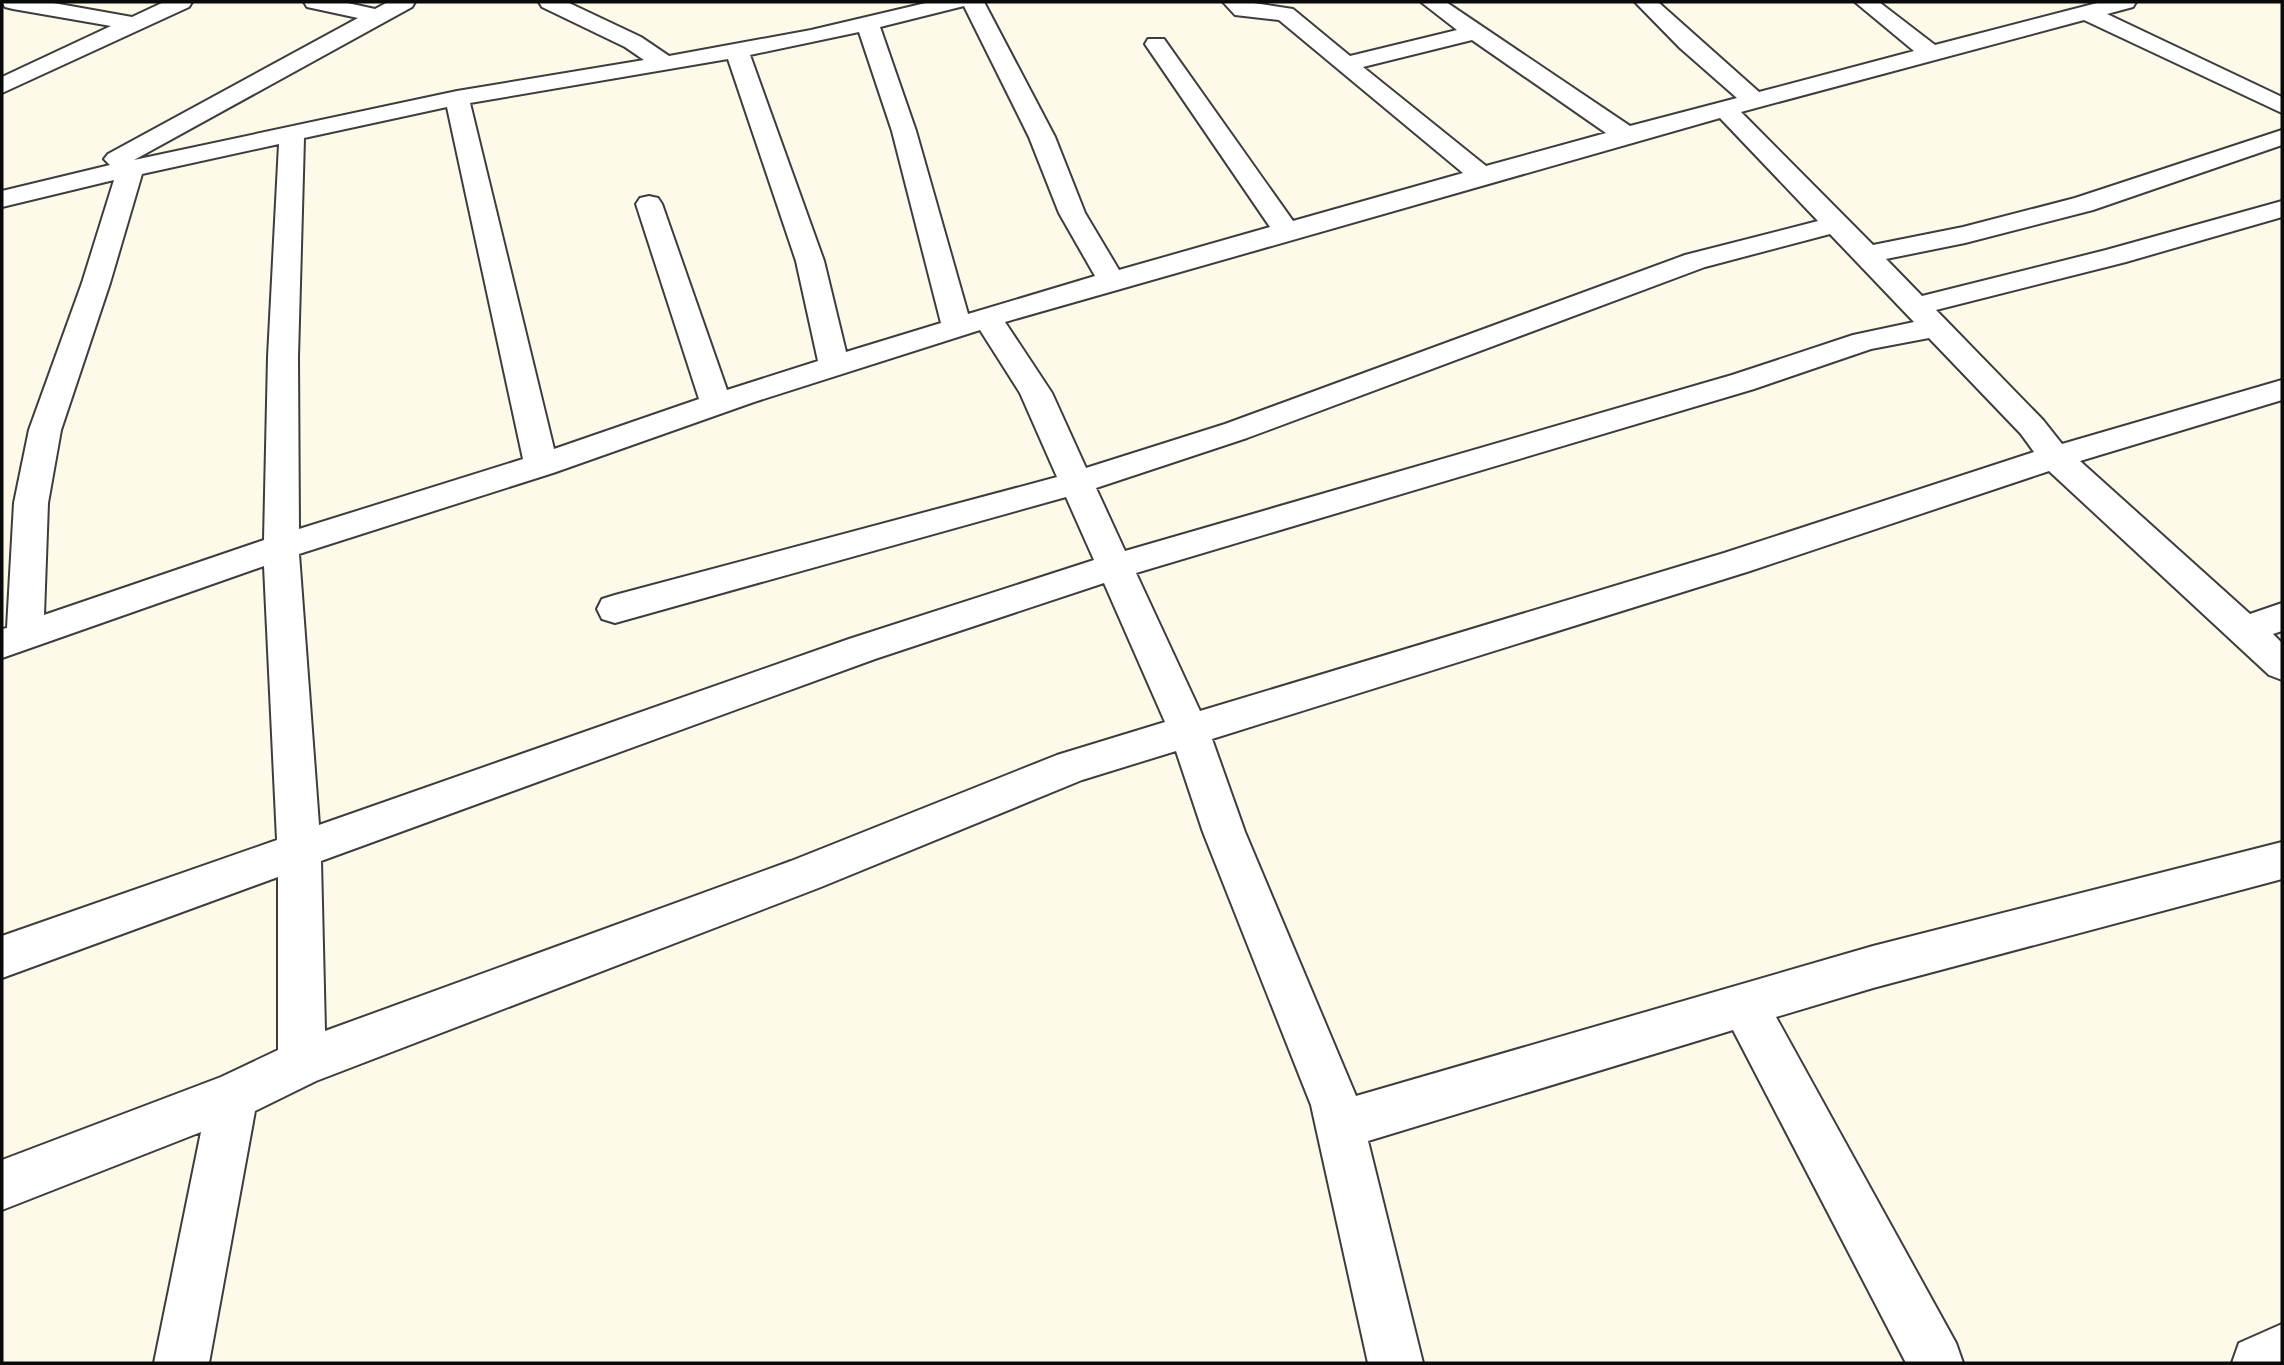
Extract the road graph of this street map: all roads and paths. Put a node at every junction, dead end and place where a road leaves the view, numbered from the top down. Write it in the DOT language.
graph roads {
  1 [pos="13,2"];
  2 [pos="181,2"];
  3 [pos="314,2"];
  4 [pos="404,2"];
  5 [pos="550,2"];
  6 [pos="847,2"];
  7 [pos="956,2"];
  8 [pos="973,2"];
  9 [pos="1234,2"];
  10 [pos="1432,2"];
  11 [pos="1646,2"];
  12 [pos="1866,2"];
  13 [pos="2125,2"];
  14 [pos="2088,13"];
  15 [pos="376,16"];
  16 [pos="876,22"];
  17 [pos="136,24"];
  18 [pos="1475,32"];
  19 [pos="1156,44"];
  20 [pos="737,51"];
  21 [pos="1933,54"];
  22 [pos="665,64"];
  23 [pos="1346,64"];
  24 [pos="2,86"];
  25 [pos="457,98"];
  26 [pos="1756,102"];
  27 [pos="2282,106"];
  28 [pos="1726,110"];
  29 [pos="292,134"];
  30 [pos="1626,135"];
  31 [pos="2282,137"];
  32 [pos="131,169"];
  33 [pos="1481,175"];
  34 [pos="82,179"];
  35 [pos="2,200"];
  36 [pos="649,204"];
  37 [pos="2282,209"];
  38 [pos="1838,224"];
  39 [pos="1286,231"];
  40 [pos="1867,256"];
  41 [pos="1111,280"];
  42 [pos="1926,317"];
  43 [pos="972,322"];
  44 [pos="834,366"];
  45 [pos="2282,390"];
  46 [pos="716,404"];
  47 [pos="2055,457"];
  48 [pos="541,465"];
  49 [pos="1076,484"];
  50 [pos="281,548"];
  51 [pos="1114,567"];
  52 [pos="615,609"];
  53 [pos="2282,617"];
  54 [pos="2245,630"];
  55 [pos="14,640"];
  56 [pos="2282,665"];
  57 [pos="1189,731"];
  58 [pos="299,849"];
  59 [pos="2282,861"];
  60 [pos="2,957"];
  61 [pos="1744,1005"];
  62 [pos="302,1063"];
  63 [pos="233,1096"];
  64 [pos="1341,1125"];
  65 [pos="2,1185"];
  66 [pos="2282,1351"];
  67 [pos="181,1363"];
  68 [pos="1395,1363"];
  69 [pos="1936,1363"];
  70 [pos="2259,1363"];
  1 -- 17 [label="street"];
  2 -- 17 [label="street"];
  3 -- 15 [label="street"];
  4 -- 15 [label="street"];
  5 -- 22 [label="street"];
  6 -- 16 [label="street"];
  7 -- 16 [label="street"];
  8 -- 41 [label="street"];
  9 -- 23 [label="street"];
  10 -- 18 [label="street"];
  11 -- 26 [label="street"];
  12 -- 21 [label="street"];
  13 -- 14 [label="street"];
  14 -- 21 [label="street"];
  14 -- 27 [label="street"];
  15 -- 34 [label="street"];
  16 -- 20 [label="street"];
  16 -- 43 [label="street"];
  17 -- 24 [label="street"];
  18 -- 23 [label="street"];
  18 -- 30 [label="street"];
  19 -- 39 [label="street"];
  20 -- 22 [label="street"];
  20 -- 44 [label="street"];
  21 -- 26 [label="street"];
  22 -- 25 [label="street"];
  23 -- 33 [label="street"];
  25 -- 29 [label="street"];
  25 -- 48 [label="street"];
  26 -- 28 [label="street"];
  28 -- 30 [label="street"];
  28 -- 38 [label="street"];
  29 -- 32 [label="street"];
  29 -- 50 [label="street"];
  30 -- 33 [label="street"];
  31 -- 40 [label="street"];
  32 -- 34 [label="street"];
  32 -- 55 [label="street"];
  33 -- 39 [label="street"];
  34 -- 35 [label="street"];
  36 -- 46 [label="street"];
  37 -- 42 [label="street"];
  38 -- 40 [label="street"];
  38 -- 49 [label="street"];
  39 -- 41 [label="street"];
  40 -- 42 [label="street"];
  41 -- 43 [label="street"];
  42 -- 47 [label="street"];
  42 -- 51 [label="street"];
  43 -- 44 [label="street"];
  43 -- 49 [label="street"];
  44 -- 46 [label="street"];
  45 -- 47 [label="street"];
  46 -- 48 [label="street"];
  47 -- 54 [label="street"];
  47 -- 57 [label="street"];
  48 -- 50 [label="street"];
  49 -- 51 [label="street"];
  49 -- 52 [label="street"];
  50 -- 55 [label="street"];
  50 -- 58 [label="street"];
  51 -- 57 [label="street"];
  51 -- 58 [label="street"];
  53 -- 54 [label="street"];
  54 -- 56 [label="street"];
  57 -- 62 [label="street"];
  57 -- 64 [label="street"];
  58 -- 60 [label="street"];
  58 -- 62 [label="street"];
  59 -- 61 [label="street"];
  61 -- 64 [label="street"];
  61 -- 69 [label="street"];
  62 -- 63 [label="street"];
  63 -- 65 [label="street"];
  63 -- 67 [label="street"];
  64 -- 68 [label="street"];
  66 -- 70 [label="street"];
}
